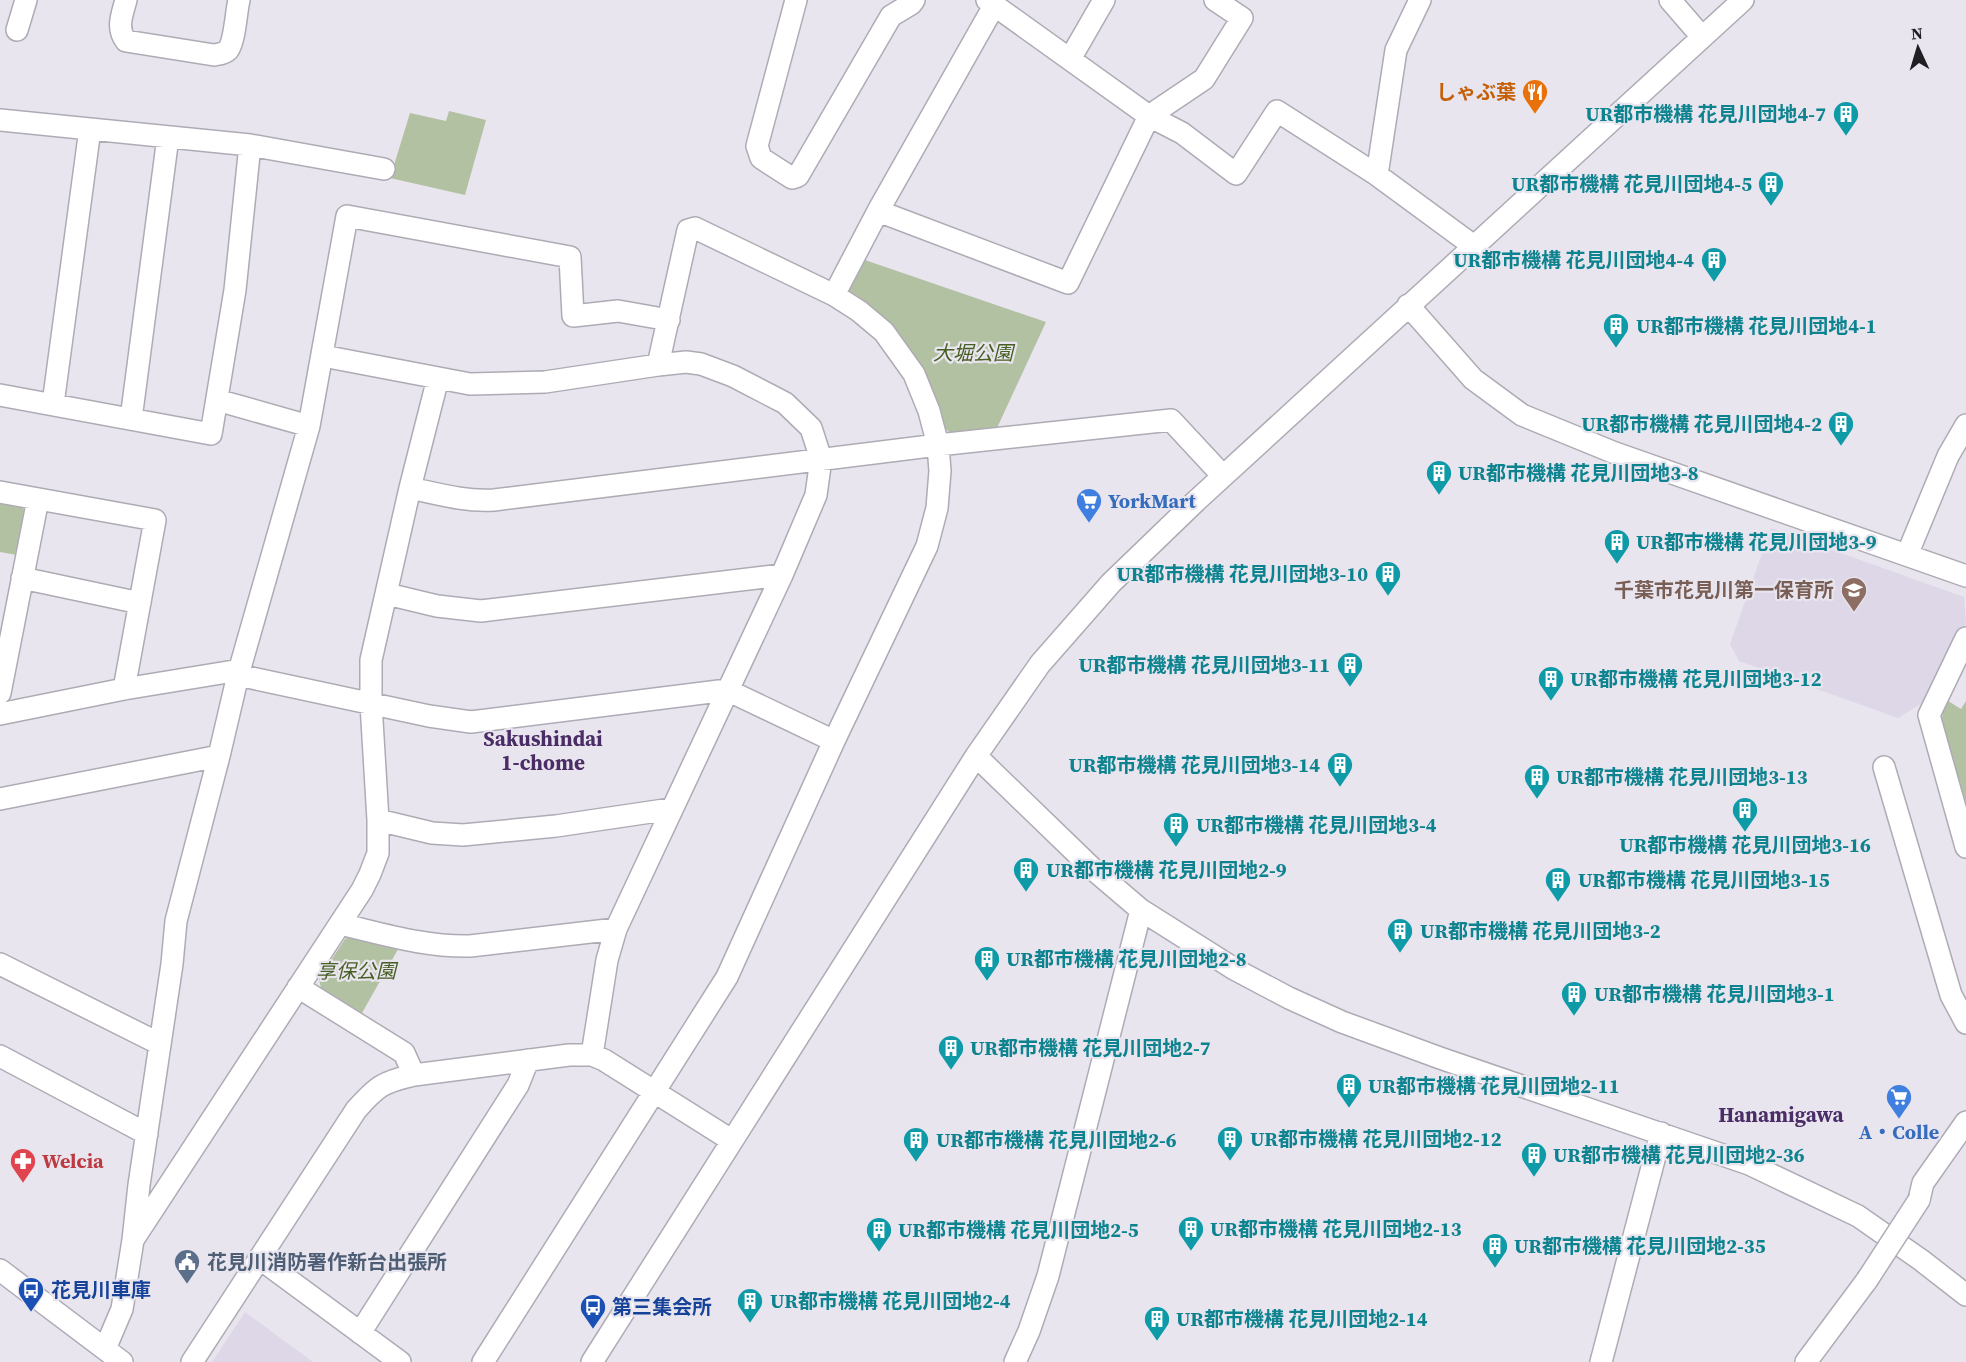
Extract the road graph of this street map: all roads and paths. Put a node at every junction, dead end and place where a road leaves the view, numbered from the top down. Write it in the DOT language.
graph roads {
  1 [pos="26,0"];
  2 [pos="126,0"];
  3 [pos="239,0"];
  4 [pos="796,0"];
  5 [pos="914,0"];
  6 [pos="1104,0"];
  7 [pos="1215,0"];
  8 [pos="1420,0"];
  9 [pos="1670,0"];
  10 [pos="1743,0"];
  11 [pos="996,3"];
  12 [pos="17,30"];
  13 [pos="1702,37"];
  14 [pos="1070,59"];
  15 [pos="1149,117"];
  16 [pos="0,120"];
  17 [pos="90,129"];
  18 [pos="168,137"];
  19 [pos="250,145"];
  20 [pos="384,169"];
  21 [pos="1377,176"];
  22 [pos="878,211"];
  23 [pos="1475,247"];
  24 [pos="834,295"];
  25 [pos="1408,306"];
  26 [pos="669,320"];
  27 [pos="323,356"];
  28 [pos="658,365"];
  29 [pos="438,378"];
  30 [pos="0,395"];
  31 [pos="217,400"];
  32 [pos="53,404"];
  33 [pos="131,419"];
  34 [pos="1966,425"];
  35 [pos="309,426"];
  36 [pos="938,445"];
  37 [pos="821,459"];
  38 [pos="1223,476"];
  39 [pos="410,488"];
  40 [pos="0,492"];
  41 [pos="38,499"];
  42 [pos="1907,555"];
  43 [pos="782,575"];
  44 [pos="1966,576"];
  45 [pos="22,578"];
  46 [pos="387,594"];
  47 [pos="140,603"];
  48 [pos="1966,638"];
  49 [pos="239,673"];
  50 [pos="124,689"];
  51 [pos="727,690"];
  52 [pos="0,693"];
  53 [pos="372,704"];
  54 [pos="0,714"];
  55 [pos="834,741"];
  56 [pos="219,756"];
  57 [pos="976,756"];
  58 [pos="1884,766"];
  59 [pos="0,799"];
  60 [pos="671,809"];
  61 [pos="378,820"];
  62 [pos="1966,848"];
  63 [pos="1141,909"];
  64 [pos="340,924"];
  65 [pos="616,929"];
  66 [pos="0,964"];
  67 [pos="298,987"];
  68 [pos="1966,1023"];
  69 [pos="160,1044"];
  70 [pos="592,1055"];
  71 [pos="0,1056"];
  72 [pos="528,1060"];
  73 [pos="414,1075"];
  74 [pos="656,1092"];
  75 [pos="1966,1122"];
  76 [pos="1661,1133"];
  77 [pos="147,1134"];
  78 [pos="731,1140"];
  79 [pos="134,1240"];
  80 [pos="259,1258"];
  81 [pos="0,1270"];
  82 [pos="1966,1295"];
  83 [pos="360,1333"];
  84 [pos="115,1358"];
  85 [pos="192,1362"];
  86 [pos="400,1362"];
  87 [pos="483,1362"];
  88 [pos="592,1362"];
  89 [pos="1015,1362"];
  90 [pos="1601,1362"];
  91 [pos="1806,1362"];
  1 -- 12 [label="street"];
  2 -- 3 [label="street"];
  4 -- 5 [label="street"];
  6 -- 14 [label="street"];
  7 -- 15 [label="street"];
  8 -- 21 [label="street"];
  9 -- 13 [label="street"];
  10 -- 13 [label="street"];
  11 -- 14 [label="street"];
  11 -- 22 [label="street"];
  13 -- 23 [label="street"];
  14 -- 15 [label="street"];
  15 -- 21 [label="street"];
  15 -- 22 [label="street"];
  16 -- 17 [label="street"];
  17 -- 18 [label="street"];
  17 -- 32 [label="street"];
  18 -- 19 [label="street"];
  18 -- 33 [label="street"];
  19 -- 20 [label="street"];
  19 -- 31 [label="street"];
  21 -- 23 [label="street"];
  22 -- 24 [label="street"];
  23 -- 25 [label="street"];
  24 -- 26 [label="street"];
  24 -- 36 [label="street"];
  25 -- 38 [label="street"];
  25 -- 42 [label="street"];
  26 -- 27 [label="street"];
  26 -- 28 [label="street"];
  27 -- 29 [label="street"];
  27 -- 35 [label="street"];
  28 -- 29 [label="street"];
  28 -- 37 [label="street"];
  29 -- 39 [label="street"];
  30 -- 32 [label="street"];
  31 -- 33 [label="street"];
  31 -- 35 [label="street"];
  32 -- 33 [label="street"];
  34 -- 42 [label="street"];
  35 -- 49 [label="street"];
  36 -- 37 [label="street"];
  36 -- 38 [label="street"];
  36 -- 55 [label="street"];
  37 -- 39 [label="street"];
  37 -- 43 [label="street"];
  38 -- 57 [label="street"];
  39 -- 46 [label="street"];
  40 -- 41 [label="street"];
  41 -- 45 [label="street"];
  41 -- 47 [label="street"];
  42 -- 44 [label="street"];
  43 -- 46 [label="street"];
  43 -- 51 [label="street"];
  45 -- 47 [label="street"];
  45 -- 52 [label="street"];
  46 -- 53 [label="street"];
  47 -- 50 [label="street"];
  48 -- 62 [label="street"];
  49 -- 50 [label="street"];
  49 -- 53 [label="street"];
  49 -- 56 [label="street"];
  50 -- 54 [label="street"];
  51 -- 53 [label="street"];
  51 -- 55 [label="street"];
  51 -- 60 [label="street"];
  53 -- 61 [label="street"];
  55 -- 74 [label="street"];
  56 -- 59 [label="street"];
  56 -- 69 [label="street"];
  57 -- 63 [label="street"];
  57 -- 78 [label="street"];
  58 -- 68 [label="street"];
  60 -- 61 [label="street"];
  60 -- 65 [label="street"];
  61 -- 64 [label="street"];
  63 -- 76 [label="street"];
  63 -- 89 [label="street"];
  64 -- 65 [label="street"];
  64 -- 67 [label="street"];
  65 -- 70 [label="street"];
  66 -- 69 [label="street"];
  67 -- 73 [label="street"];
  67 -- 79 [label="street"];
  69 -- 77 [label="street"];
  70 -- 72 [label="street"];
  70 -- 74 [label="street"];
  71 -- 77 [label="street"];
  72 -- 73 [label="street"];
  72 -- 83 [label="street"];
  73 -- 80 [label="street"];
  74 -- 78 [label="street"];
  74 -- 87 [label="street"];
  75 -- 91 [label="street, bridge"];
  76 -- 82 [label="street"];
  76 -- 90 [label="street"];
  77 -- 79 [label="street"];
  78 -- 88 [label="street"];
  79 -- 84 [label="street"];
  80 -- 83 [label="street"];
  80 -- 85 [label="street"];
  81 -- 84 [label="street"];
  83 -- 86 [label="street"];
}
